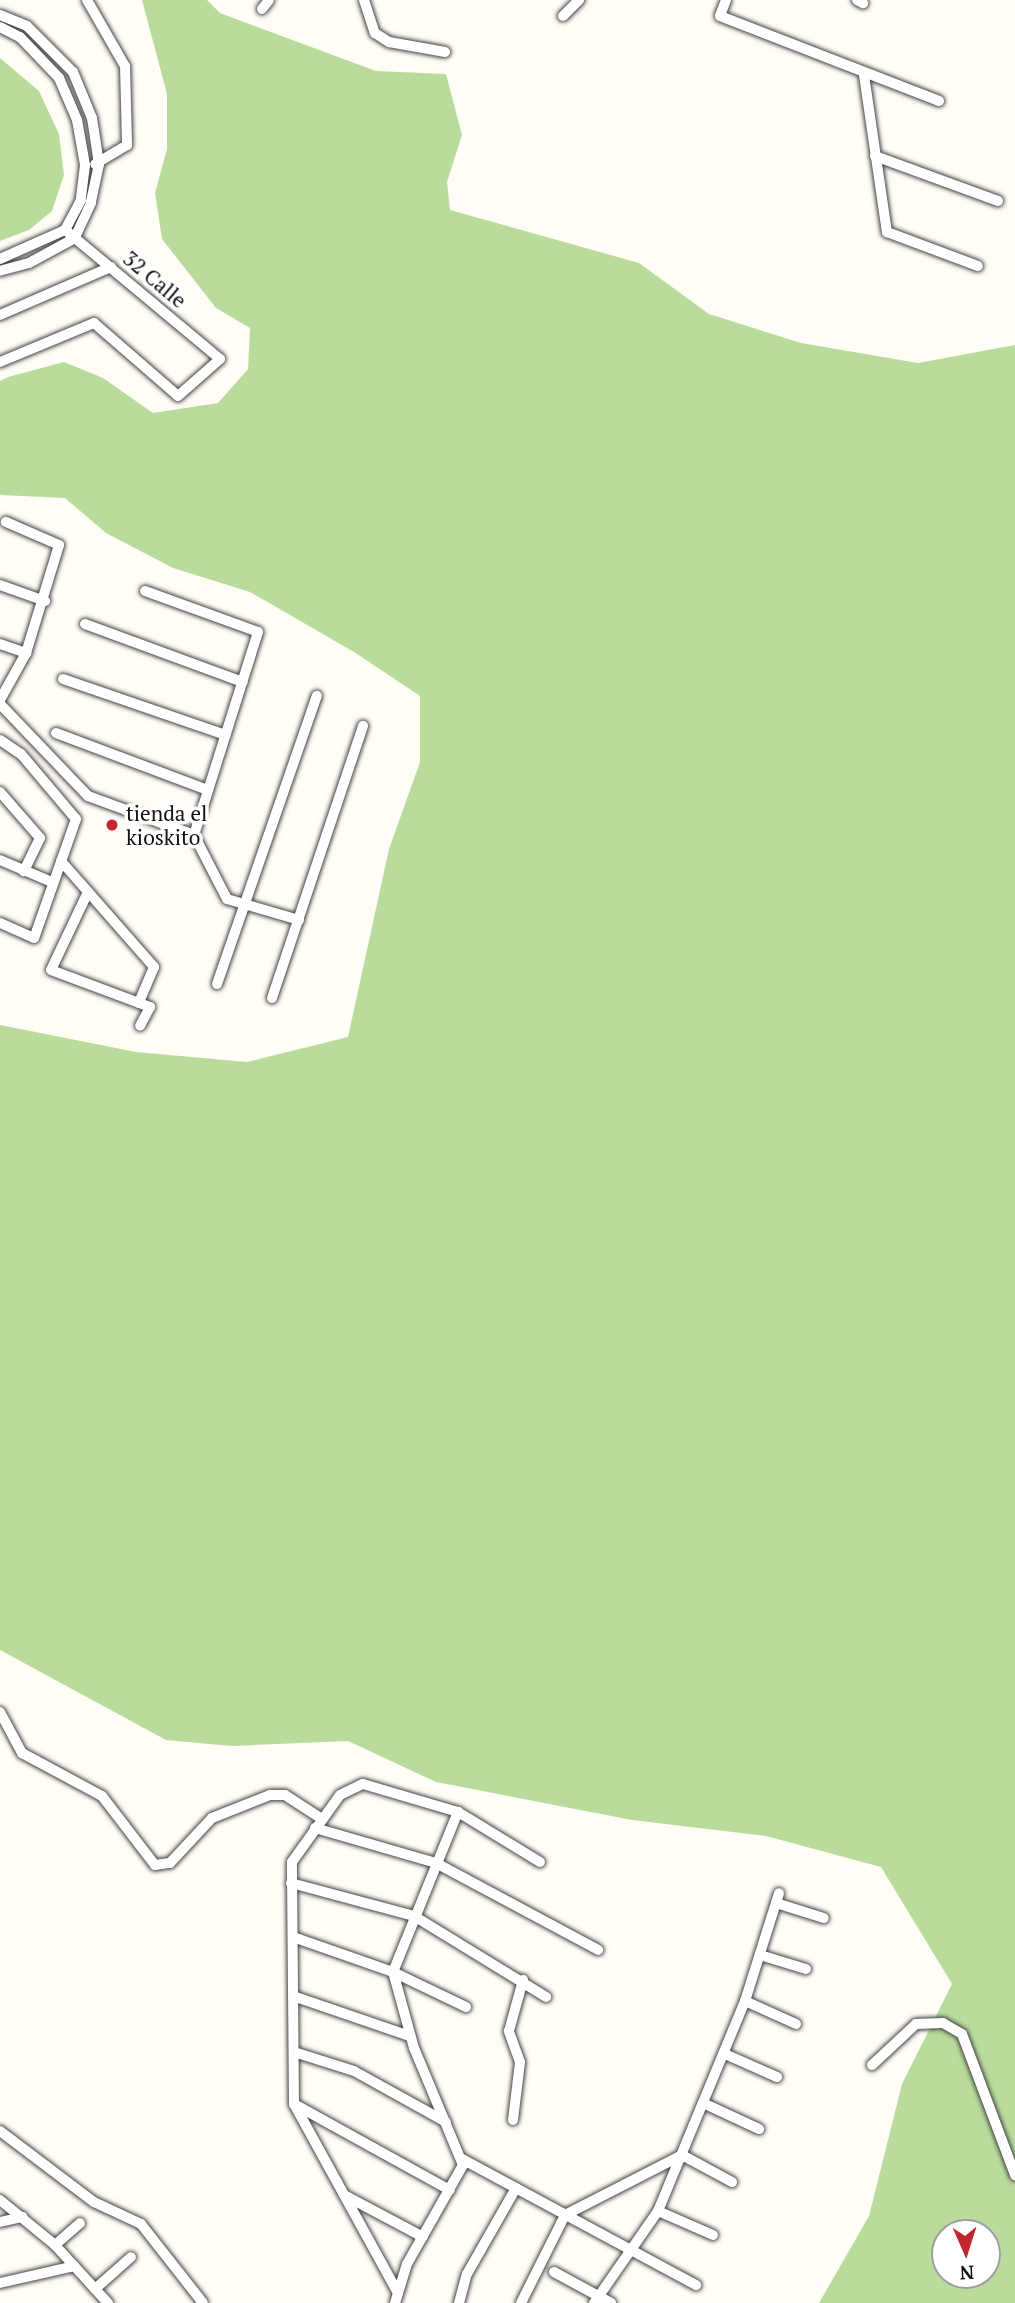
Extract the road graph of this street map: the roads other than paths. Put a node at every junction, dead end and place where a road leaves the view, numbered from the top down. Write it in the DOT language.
graph roads {
  1 [pos="87,0"];
  2 [pos="364,0"];
  3 [pos="579,0"];
  4 [pos="726,0"];
  5 [pos="0,15"];
  6 [pos="563,16"];
  7 [pos="0,27"];
  8 [pos="445,52"];
  9 [pos="864,75"];
  10 [pos="939,101"];
  11 [pos="875,156"];
  12 [pos="85,164"];
  13 [pos="99,164"];
  14 [pos="998,201"];
  15 [pos="65,230"];
  16 [pos="75,238"];
  17 [pos="0,259"];
  18 [pos="978,265"];
  19 [pos="111,267"];
  20 [pos="0,271"];
  21 [pos="0,315"];
  22 [pos="0,362"];
  23 [pos="6,522"];
  24 [pos="0,585"];
  25 [pos="145,591"];
  26 [pos="45,601"];
  27 [pos="85,624"];
  28 [pos="0,644"];
  29 [pos="26,653"];
  30 [pos="63,679"];
  31 [pos="243,682"];
  32 [pos="317,696"];
  33 [pos="0,702"];
  34 [pos="363,726"];
  35 [pos="56,733"];
  36 [pos="226,735"];
  37 [pos="0,740"];
  38 [pos="208,790"];
  39 [pos="0,792"];
  40 [pos="194,835"];
  41 [pos="0,860"];
  42 [pos="61,861"];
  43 [pos="24,871"];
  44 [pos="52,882"];
  45 [pos="88,892"];
  46 [pos="245,904"];
  47 [pos="299,920"];
  48 [pos="1,925"];
  49 [pos="217,984"];
  50 [pos="272,998"];
  51 [pos="139,1003"];
  52 [pos="140,1026"];
  53 [pos="0,1712"];
  54 [pos="458,1812"];
  55 [pos="319,1823"];
  56 [pos="540,1862"];
  57 [pos="436,1863"];
  58 [pos="291,1883"];
  59 [pos="414,1916"];
  60 [pos="824,1918"];
  61 [pos="293,1937"];
  62 [pos="598,1950"];
  63 [pos="760,1955"];
  64 [pos="806,1969"];
  65 [pos="393,1972"];
  66 [pos="523,1980"];
  67 [pos="293,1996"];
  68 [pos="546,1997"];
  69 [pos="745,2001"];
  70 [pos="466,2007"];
  71 [pos="796,2024"];
  72 [pos="410,2036"];
  73 [pos="294,2052"];
  74 [pos="725,2053"];
  75 [pos="872,2065"];
  76 [pos="777,2077"];
  77 [pos="703,2103"];
  78 [pos="294,2104"];
  79 [pos="513,2120"];
  80 [pos="446,2122"];
  81 [pos="759,2129"];
  82 [pos="0,2131"];
  83 [pos="682,2155"];
  84 [pos="462,2159"];
  85 [pos="1015,2175"];
  86 [pos="732,2182"];
  87 [pos="516,2188"];
  88 [pos="450,2190"];
  89 [pos="344,2195"];
  90 [pos="0,2200"];
  91 [pos="658,2211"];
  92 [pos="565,2215"];
  93 [pos="22,2217"];
  94 [pos="0,2222"];
  95 [pos="80,2223"];
  96 [pos="713,2235"];
  97 [pos="424,2237"];
  98 [pos="55,2245"];
  99 [pos="633,2250"];
  100 [pos="131,2257"];
  101 [pos="74,2266"];
  102 [pos="554,2272"];
  103 [pos="0,2284"];
  104 [pos="696,2285"];
  105 [pos="95,2289"];
  106 [pos="396,2298"];
  107 [pos="596,2300"];
  108 [pos="108,2303"];
  109 [pos="203,2303"];
  110 [pos="459,2303"];
  111 [pos="521,2303"];
  112 [pos="611,2303"];
  1 -- 13 [label="street"];
  2 -- 8 [label="street"];
  3 -- 6 [label="street"];
  4 -- 9 [label="street"];
  5 -- 13 [label="street"];
  7 -- 12 [label="street"];
  9 -- 10 [label="street"];
  9 -- 11 [label="street"];
  11 -- 14 [label="street"];
  11 -- 18 [label="street"];
  12 -- 13 [label="street"];
  12 -- 15 [label="street"];
  13 -- 16 [label="street"];
  15 -- 16 [label="street, 32 Calle"];
  15 -- 17 [label="street"];
  16 -- 19 [label="street, 32 Calle"];
  16 -- 20 [label="street"];
  19 -- 21 [label="street"];
  19 -- 22 [label="street, 32 Calle"];
  23 -- 26 [label="street"];
  24 -- 26 [label="street"];
  25 -- 31 [label="street"];
  26 -- 29 [label="street"];
  27 -- 31 [label="street"];
  28 -- 29 [label="street"];
  29 -- 33 [label="street"];
  30 -- 36 [label="street"];
  31 -- 36 [label="street"];
  32 -- 46 [label="street"];
  33 -- 40 [label="street"];
  34 -- 47 [label="street"];
  35 -- 38 [label="street"];
  36 -- 38 [label="street"];
  37 -- 42 [label="street"];
  38 -- 40 [label="street"];
  39 -- 43 [label="street"];
  40 -- 46 [label="street"];
  41 -- 43 [label="street"];
  42 -- 44 [label="street"];
  42 -- 45 [label="street"];
  43 -- 44 [label="street"];
  44 -- 48 [label="street"];
  45 -- 51 [label="street"];
  45 -- 51 [label="street"];
  46 -- 47 [label="street"];
  46 -- 49 [label="street"];
  47 -- 50 [label="street"];
  51 -- 52 [label="street"];
  53 -- 55 [label="street"];
  54 -- 55 [label="street"];
  54 -- 56 [label="street"];
  54 -- 57 [label="street"];
  55 -- 57 [label="street"];
  55 -- 58 [label="street"];
  57 -- 59 [label="street"];
  57 -- 62 [label="street"];
  58 -- 59 [label="street"];
  58 -- 61 [label="street"];
  59 -- 65 [label="street"];
  59 -- 66 [label="street"];
  60 -- 63 [label="street"];
  61 -- 65 [label="street"];
  61 -- 67 [label="street"];
  63 -- 64 [label="street"];
  63 -- 69 [label="street"];
  65 -- 70 [label="street"];
  65 -- 72 [label="street"];
  66 -- 68 [label="street"];
  66 -- 79 [label="street"];
  67 -- 72 [label="street"];
  67 -- 73 [label="street"];
  69 -- 71 [label="street"];
  69 -- 74 [label="street"];
  72 -- 80 [label="street"];
  73 -- 78 [label="street"];
  73 -- 80 [label="street"];
  74 -- 76 [label="street"];
  74 -- 77 [label="street"];
  75 -- 85 [label="street"];
  77 -- 81 [label="street"];
  77 -- 83 [label="street"];
  78 -- 88 [label="street"];
  78 -- 89 [label="street"];
  80 -- 84 [label="street"];
  82 -- 109 [label="street"];
  83 -- 86 [label="street"];
  83 -- 91 [label="street"];
  83 -- 92 [label="street"];
  84 -- 87 [label="street"];
  84 -- 88 [label="street"];
  87 -- 92 [label="street"];
  87 -- 110 [label="street"];
  88 -- 97 [label="street"];
  89 -- 97 [label="street"];
  89 -- 106 [label="street"];
  90 -- 93 [label="street"];
  91 -- 96 [label="street"];
  91 -- 99 [label="street"];
  92 -- 99 [label="street"];
  92 -- 111 [label="street"];
  93 -- 94 [label="street"];
  93 -- 98 [label="street"];
  95 -- 98 [label="street"];
  97 -- 106 [label="street"];
  98 -- 101 [label="street"];
  99 -- 104 [label="street"];
  99 -- 107 [label="street"];
  100 -- 105 [label="street"];
  101 -- 103 [label="street"];
  101 -- 105 [label="street"];
  102 -- 107 [label="street"];
  105 -- 108 [label="street"];
  107 -- 112 [label="street"];
}
